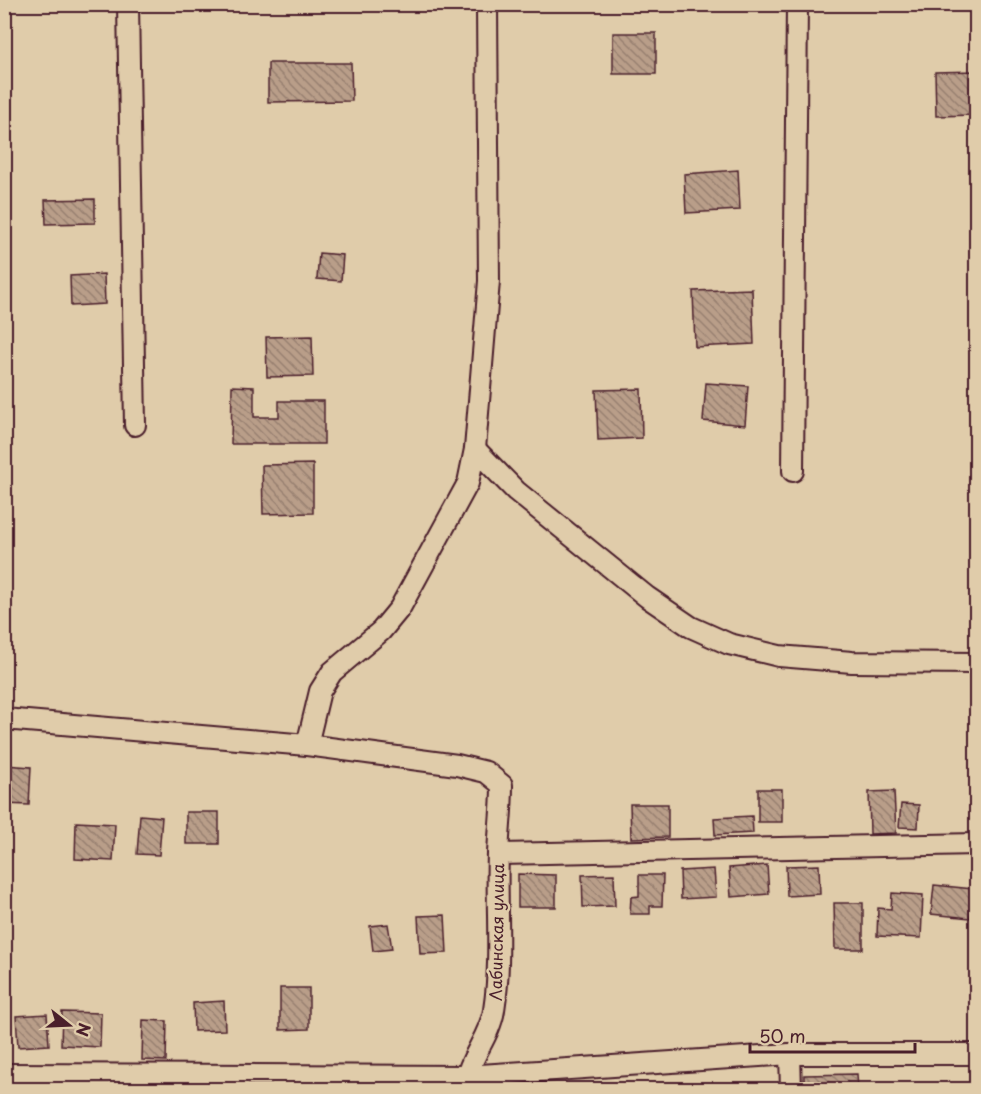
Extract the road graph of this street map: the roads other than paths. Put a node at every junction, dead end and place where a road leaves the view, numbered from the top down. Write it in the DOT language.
graph roads {
  1 [pos="128,4"];
  2 [pos="487,4"];
  3 [pos="797,4"];
  4 [pos="135,424"];
  5 [pos="475,449"];
  6 [pos="794,471"];
  7 [pos="976,663"];
  8 [pos="4,719"];
  9 [pos="307,745"];
  10 [pos="976,844"];
  11 [pos="498,854"];
  12 [pos="790,1054"];
  13 [pos="976,1054"];
  14 [pos="4,1074"];
  15 [pos="232,1082"];
  16 [pos="466,1083"];
  17 [pos="791,1089"];
  1 -- 4 [label="street"];
  2 -- 5 [label="street"];
  3 -- 6 [label="street"];
  5 -- 7 [label="street"];
  5 -- 9 [label="street"];
  8 -- 9 [label="street"];
  9 -- 11 [label="street, Лабинская улица"];
  10 -- 11 [label="street"];
  11 -- 16 [label="street, Лабинская улица"];
  12 -- 13 [label="street"];
  12 -- 16 [label="street"];
  12 -- 17 [label="street"];
  14 -- 15 [label="street"];
  15 -- 16 [label="street"];
}
